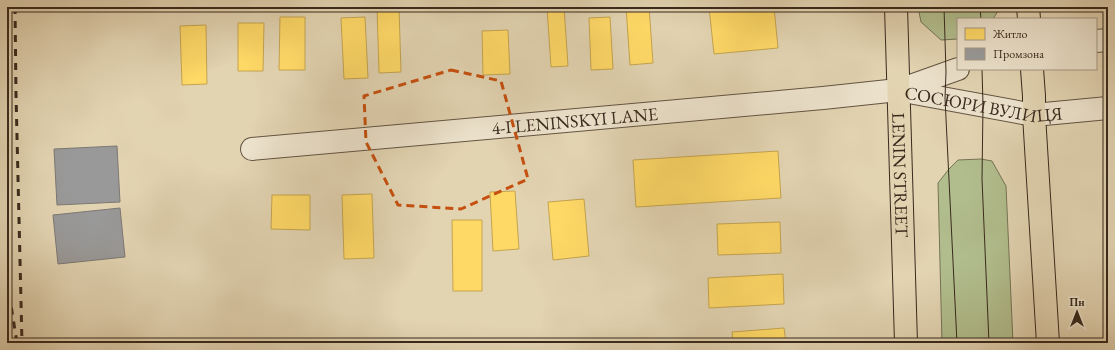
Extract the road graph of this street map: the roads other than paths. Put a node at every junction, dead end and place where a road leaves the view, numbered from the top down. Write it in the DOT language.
graph roads {
  1 [pos="896,7"];
  2 [pos="1028,7"];
  3 [pos="1029,18"];
  4 [pos="1108,40"];
  5 [pos="1097,41"];
  6 [pos="957,69"];
  7 [pos="1032,70"];
  8 [pos="898,90"];
  9 [pos="1108,108"];
  10 [pos="1034,115"];
  11 [pos="252,149"];
  12 [pos="906,343"];
  13 [pos="1048,343"];
  1 -- 8 [label="main road, LENIN STREET"];
  2 -- 3 [label="main road"];
  4 -- 5 [label="street"];
  6 -- 8 [label="street, СОСЮРИ ВУЛИЦЯ"];
  7 -- 10 [label="main road"];
  8 -- 10 [label="street, СОСЮРИ ВУЛИЦЯ"];
  8 -- 11 [label="street, 4-I LENINSKYI LANE"];
  8 -- 12 [label="main road, LENIN STREET"];
  9 -- 10 [label="street, СОСЮРИ ВУЛИЦЯ"];
  10 -- 13 [label="main road"];
}
